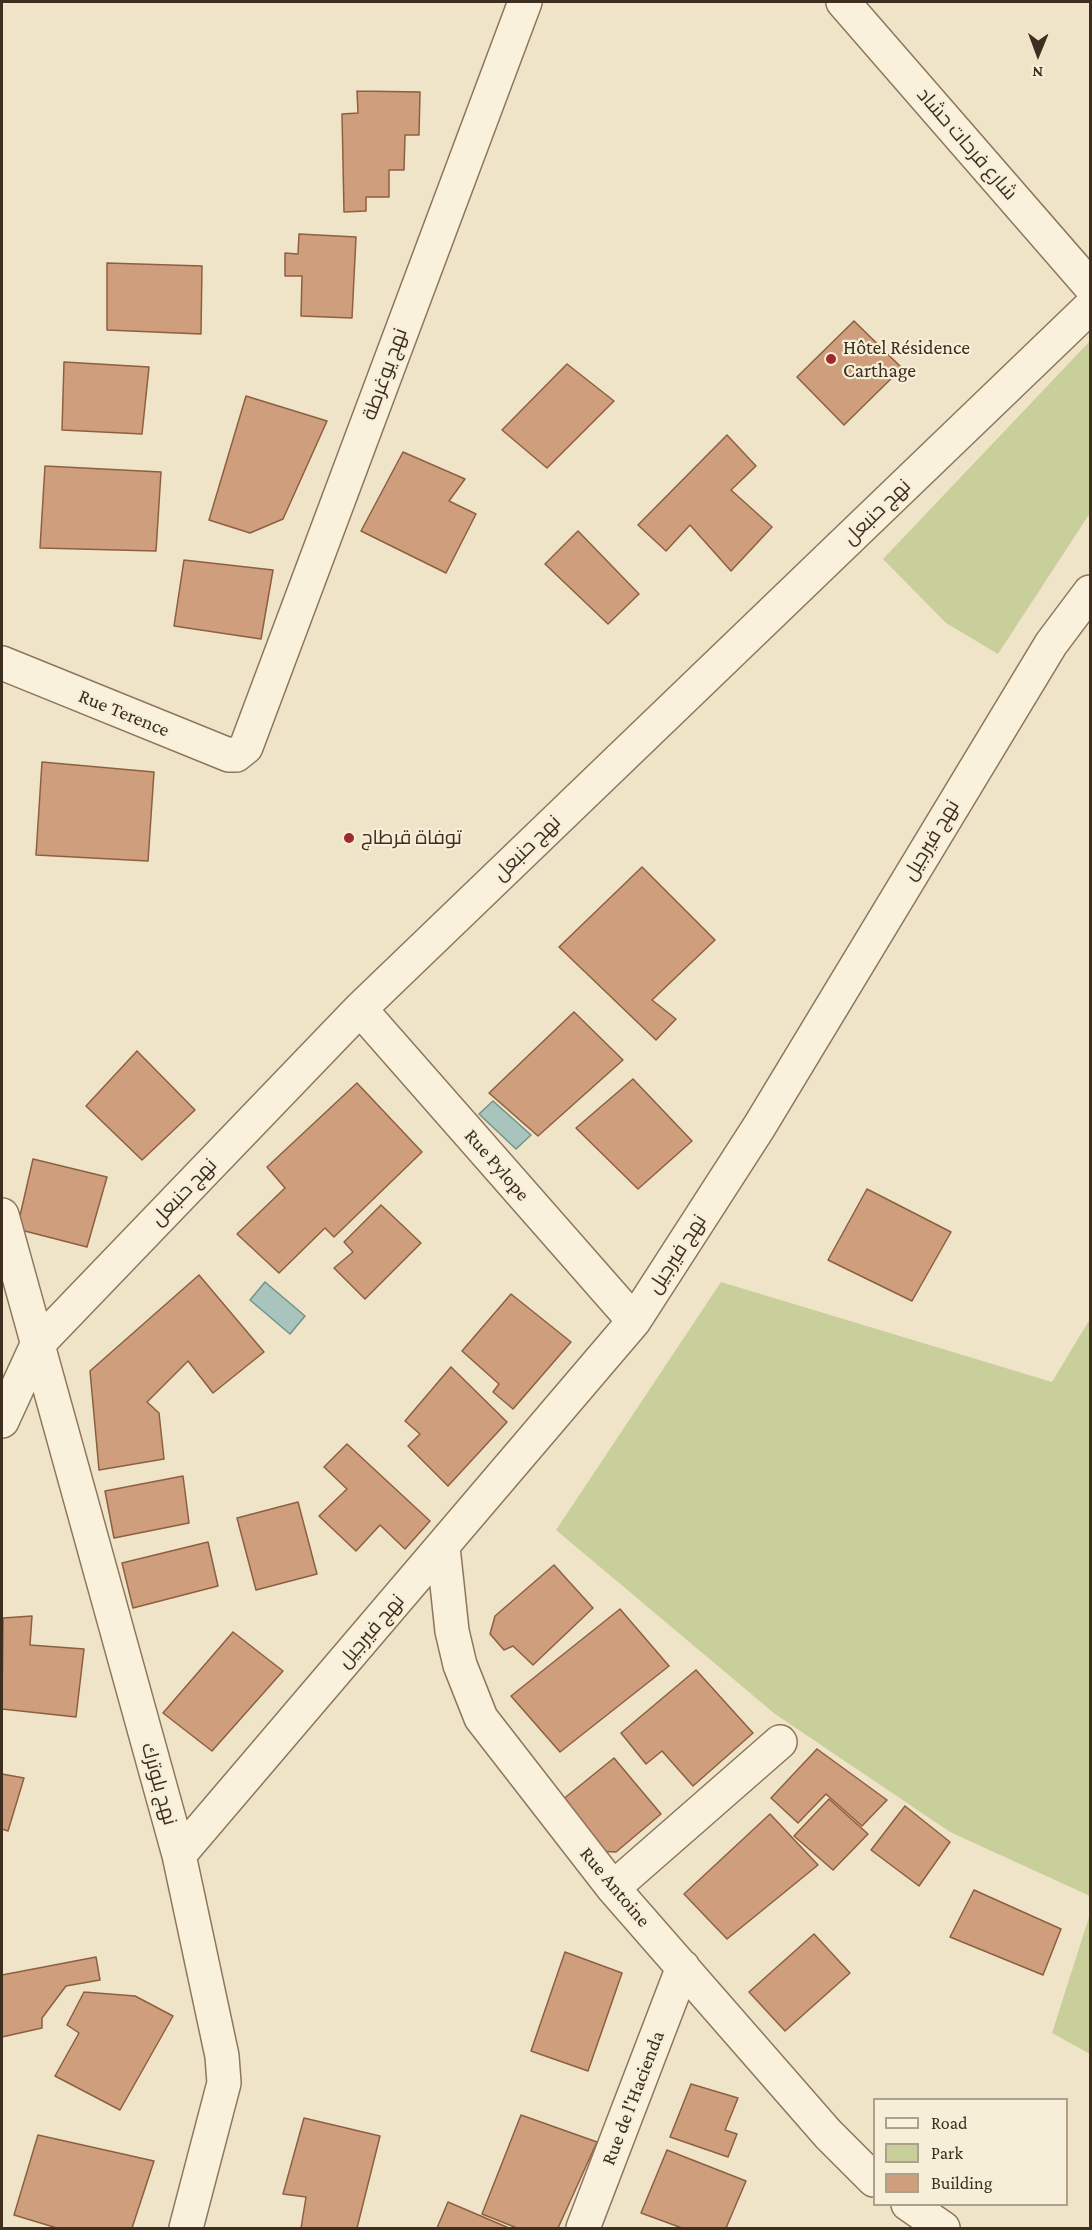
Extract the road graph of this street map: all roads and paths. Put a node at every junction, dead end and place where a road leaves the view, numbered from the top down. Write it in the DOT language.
graph roads {
  1 [pos="525,2"];
  2 [pos="843,2"];
  3 [pos="1090,286"];
  4 [pos="1090,307"];
  5 [pos="1090,592"];
  6 [pos="2,663"];
  7 [pos="246,747"];
  8 [pos="360,1009"];
  9 [pos="2,1215"];
  10 [pos="634,1321"];
  11 [pos="37,1345"];
  12 [pos="2,1421"];
  13 [pos="443,1547"];
  14 [pos="780,1742"];
  15 [pos="179,1855"];
  16 [pos="613,1888"];
  17 [pos="683,1967"];
  18 [pos="873,2179"];
  19 [pos="186,2229"];
  20 [pos="583,2229"];
  1 -- 7 [label="street, نهج يوغرطة"];
  2 -- 3 [label="street, شارع فرحات حشاد"];
  4 -- 8 [label="street, نهج حنبعل"];
  5 -- 10 [label="street, نهج فيرجيل"];
  6 -- 7 [label="street, Rue Terence"];
  8 -- 10 [label="street, Rue Pylope"];
  8 -- 11 [label="street, نهج حنبعل"];
  9 -- 11 [label="street, نهج بلوترك"];
  10 -- 13 [label="street, نهج فيرجيل"];
  11 -- 12 [label="street, نهج حنبعل"];
  11 -- 15 [label="street, نهج بلوترك"];
  13 -- 15 [label="street, نهج فيرجيل"];
  13 -- 16 [label="street, Rue Antoine"];
  14 -- 16 [label="street"];
  15 -- 19 [label="street, نهج بلوترك"];
  16 -- 17 [label="street, Rue Antoine"];
  17 -- 18 [label="street, Rue Antoine"];
  17 -- 20 [label="street, Rue de l'Hacienda"];
}
